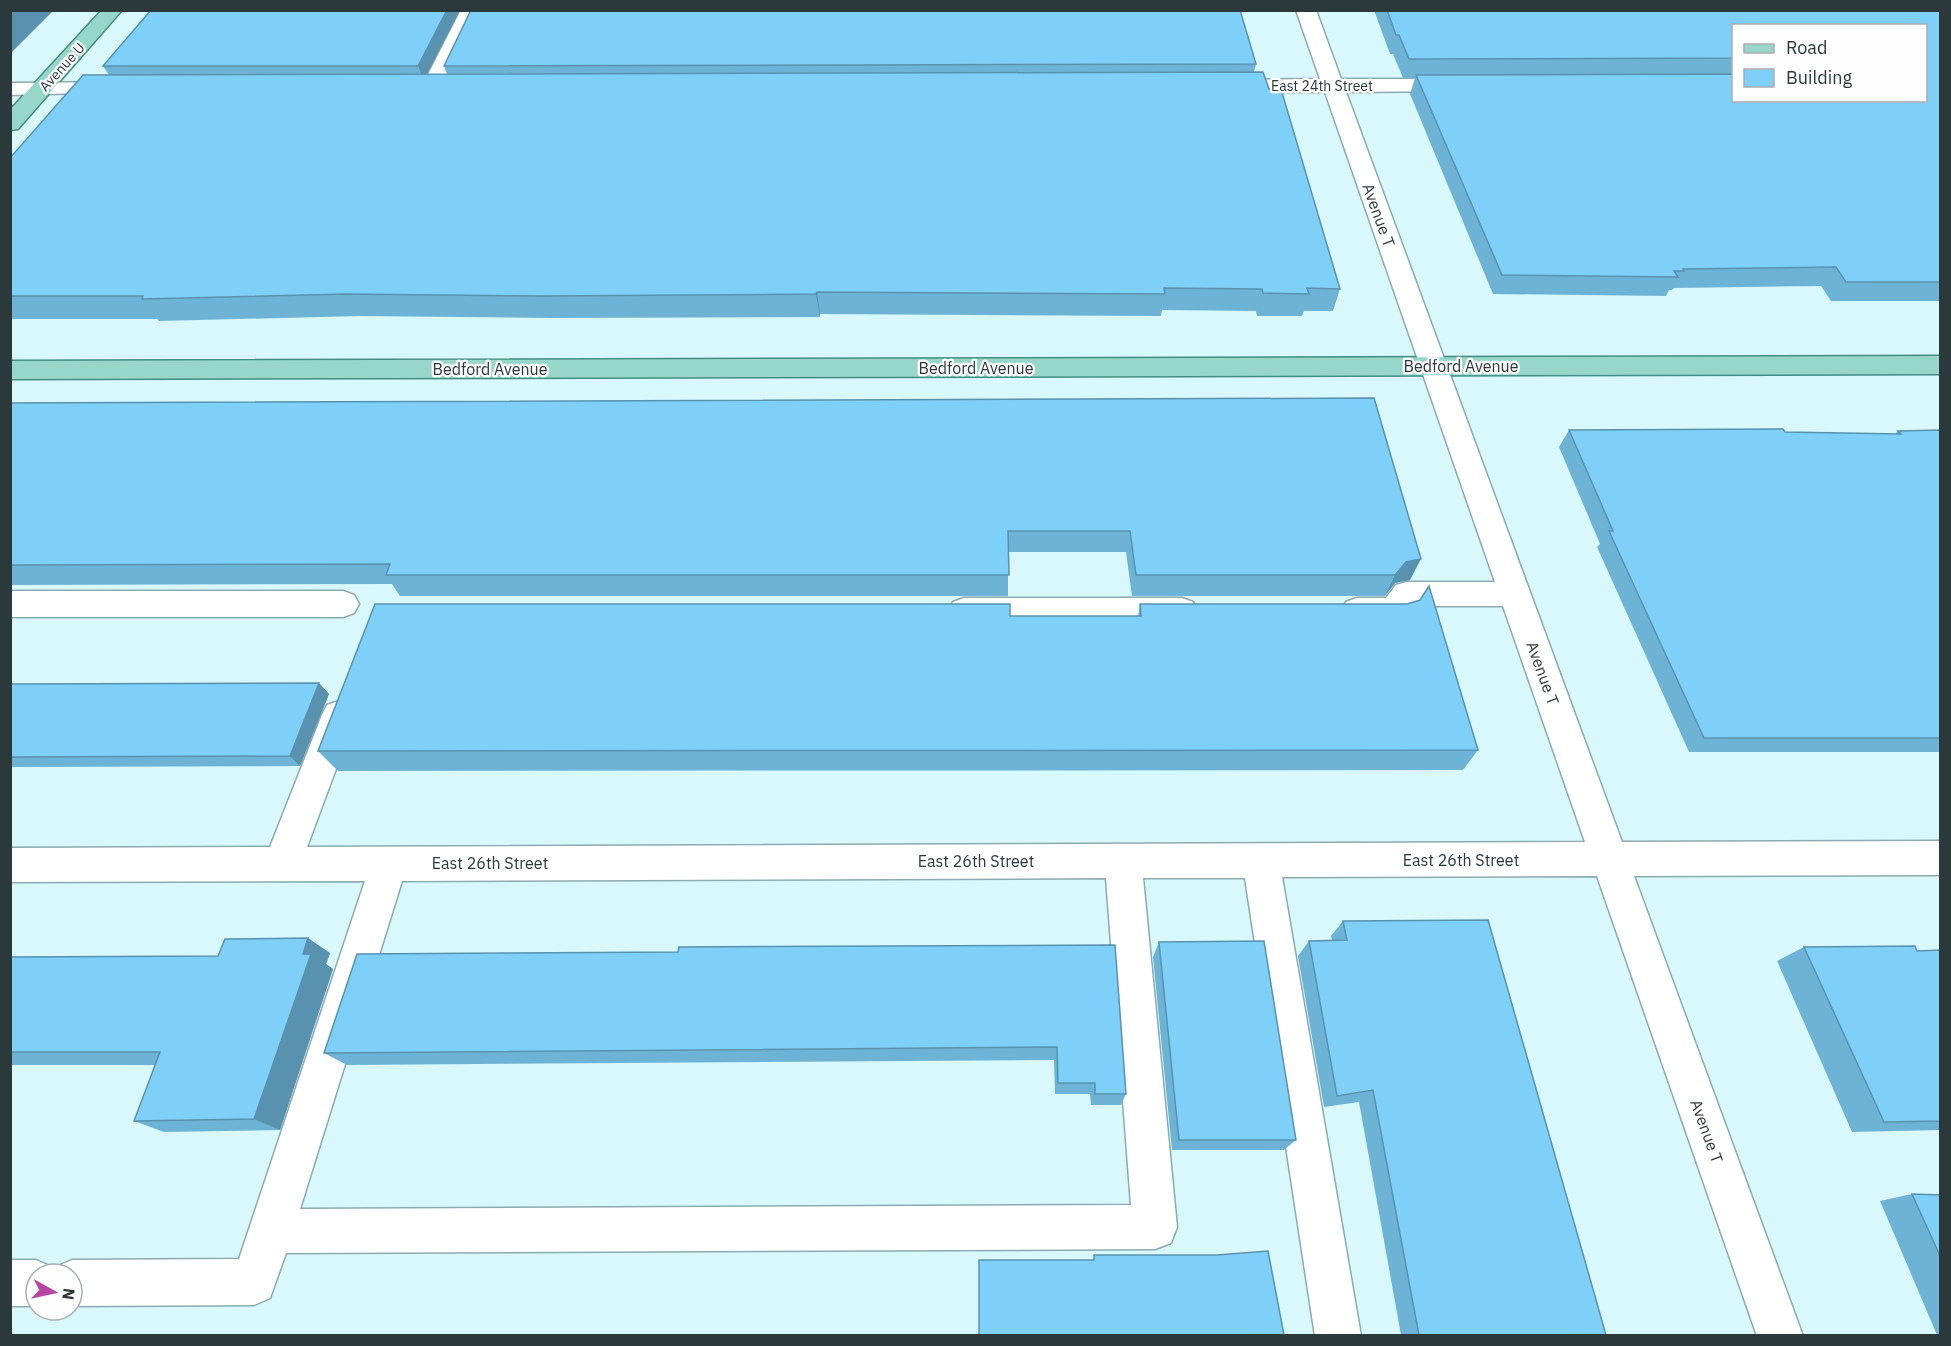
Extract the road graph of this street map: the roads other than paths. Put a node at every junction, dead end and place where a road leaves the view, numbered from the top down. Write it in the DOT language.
graph roads {
  1 [pos="112,10"];
  2 [pos="471,10"];
  3 [pos="1306,10"];
  4 [pos="1484,85"];
  5 [pos="1206,86"];
  6 [pos="1334,86"];
  7 [pos="10,88"];
  8 [pos="43,88"];
  9 [pos="139,88"];
  10 [pos="409,88"];
  11 [pos="432,88"];
  12 [pos="456,88"];
  13 [pos="10,124"];
  14 [pos="1941,365"];
  15 [pos="1434,367"];
  16 [pos="10,370"];
  17 [pos="1514,594"];
  18 [pos="10,604"];
  19 [pos="343,604"];
  20 [pos="929,611"];
  21 [pos="1216,611"];
  22 [pos="1323,611"];
  23 [pos="351,685"];
  24 [pos="1941,858"];
  25 [pos="1609,859"];
  26 [pos="1123,861"];
  27 [pos="1262,861"];
  28 [pos="282,864"];
  29 [pos="388,864"];
  30 [pos="10,865"];
  31 [pos="271,1231"];
  32 [pos="84,1283"];
  33 [pos="1338,1335"];
  34 [pos="1780,1335"];
  1 -- 8 [label="main road, Avenue U"];
  2 -- 11 [label="street"];
  3 -- 6 [label="street, Avenue T"];
  4 -- 6 [label="street, East 24th Street"];
  5 -- 6 [label="street, East 24th Street"];
  6 -- 15 [label="street, Avenue T"];
  7 -- 8 [label="street"];
  8 -- 9 [label="street"];
  8 -- 13 [label="main road, Avenue U"];
  10 -- 11 [label="street"];
  11 -- 12 [label="street"];
  14 -- 15 [label="main road, Bedford Avenue"];
  15 -- 16 [label="main road, Bedford Avenue"];
  15 -- 17 [label="street, Avenue T"];
  17 -- 22 [label="street"];
  17 -- 25 [label="street, Avenue T"];
  18 -- 19 [label="street"];
  20 -- 21 [label="street"];
  23 -- 28 [label="street"];
  24 -- 25 [label="street, East 26th Street"];
  25 -- 27 [label="street, East 26th Street"];
  25 -- 34 [label="street, Avenue T"];
  26 -- 27 [label="street, East 26th Street"];
  26 -- 29 [label="street, East 26th Street"];
  26 -- 31 [label="street"];
  27 -- 33 [label="street"];
  28 -- 29 [label="street, East 26th Street"];
  28 -- 30 [label="street, East 26th Street"];
  29 -- 31 [label="street"];
  31 -- 32 [label="street"];
}
